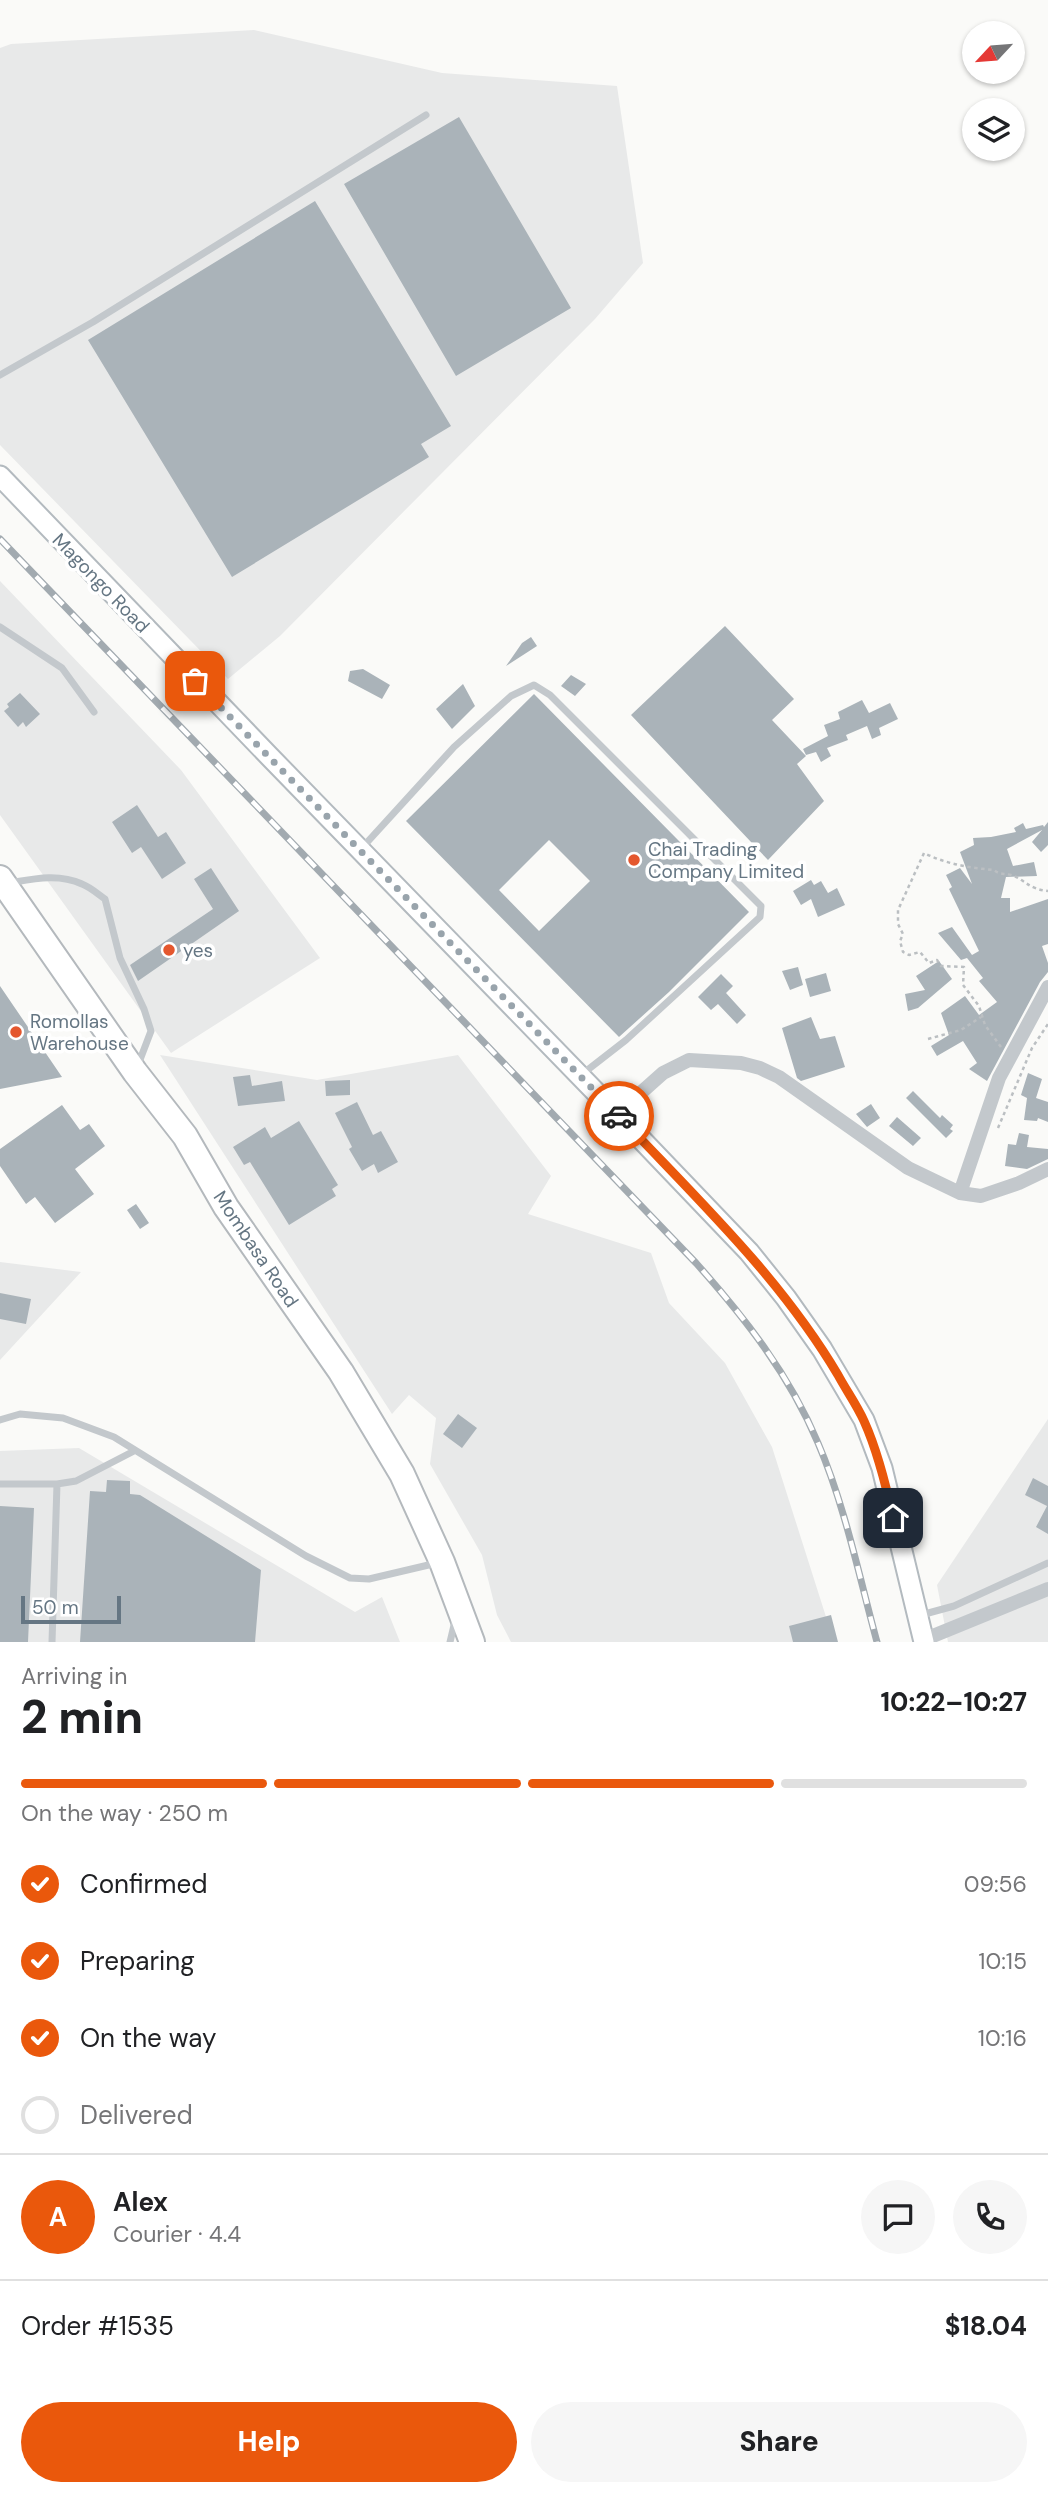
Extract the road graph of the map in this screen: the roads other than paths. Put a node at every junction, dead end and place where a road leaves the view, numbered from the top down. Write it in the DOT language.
graph roads {
  1 [pos="426,115"];
  2 [pos="0,375"];
  3 [pos="0,476"];
  4 [pos="0,626"];
  5 [pos="94,712"];
  6 [pos="361,849"];
  7 [pos="1,883"];
  8 [pos="1048,988"];
  9 [pos="135,1072"];
  10 [pos="580,1076"];
  11 [pos="617,1114"];
  12 [pos="1048,1169"];
  13 [pos="960,1194"];
  14 [pos="0,1420"];
  15 [pos="134,1451"];
  16 [pos="57,1484"];
  17 [pos="0,1485"];
  18 [pos="442,1562"];
  19 [pos="1048,1563"];
  20 [pos="1048,1590"];
  21 [pos="459,1607"];
  22 [pos="916,1616"];
  23 [pos="923,1641"];
  24 [pos="52,1642"];
  25 [pos="450,1642"];
  26 [pos="472,1642"];
  1 -- 2 [label="lane"];
  3 -- 6 [label="street, Magongo Road"];
  4 -- 5 [label="lane"];
  6 -- 10 [label="street, Magongo Road"];
  6 -- 10 [label="lane"];
  7 -- 9 [label="highway, Mombasa Road"];
  7 -- 9 [label="lane"];
  8 -- 13 [label="street"];
  9 -- 18 [label="highway, Mombasa Road"];
  10 -- 11 [label="street, Magongo Road"];
  11 -- 13 [label="street"];
  11 -- 22 [label="street, Magongo Road"];
  12 -- 13 [label="street"];
  14 -- 15 [label="lane"];
  15 -- 16 [label="lane"];
  15 -- 18 [label="lane"];
  16 -- 17 [label="lane"];
  16 -- 24 [label="lane"];
  18 -- 21 [label="highway, Mombasa Road"];
  19 -- 22 [label="lane"];
  20 -- 23 [label="street"];
  21 -- 25 [label="lane"];
  21 -- 26 [label="highway, Mombasa Road"];
  22 -- 23 [label="street, Magongo Road"];
}
